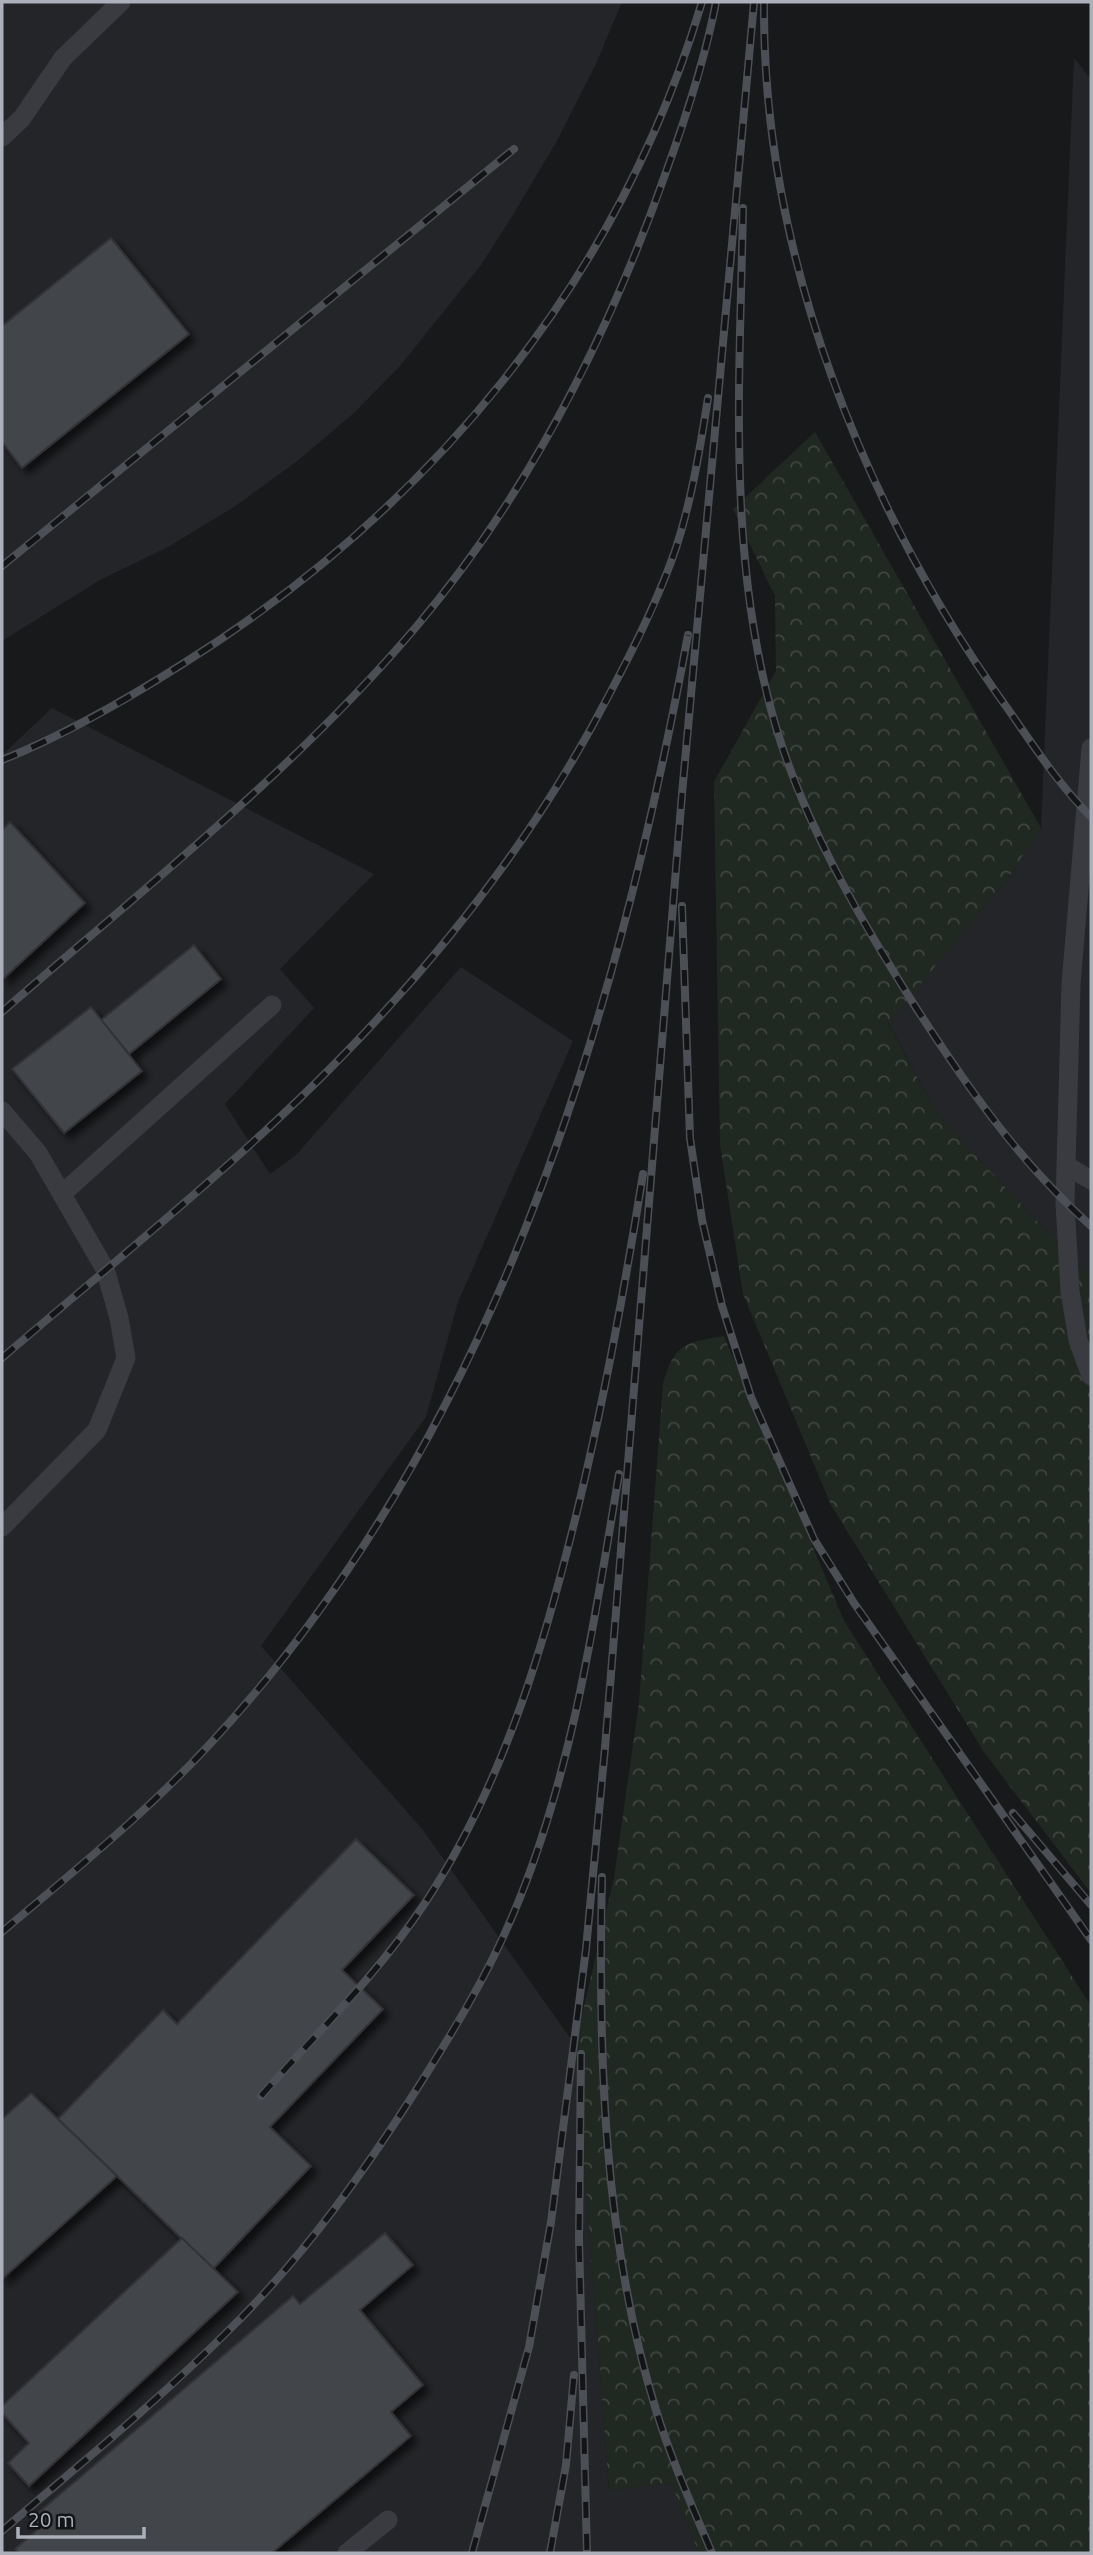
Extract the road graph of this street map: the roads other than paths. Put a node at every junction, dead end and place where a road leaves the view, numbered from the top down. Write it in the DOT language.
graph roads {
  1 [pos="121,2"];
  2 [pos="2,137"];
  3 [pos="1091,748"];
  4 [pos="272,1005"];
  5 [pos="3,1113"];
  6 [pos="1067,1166"];
  7 [pos="1091,1180"];
  8 [pos="64,1193"];
  9 [pos="1091,1376"];
  10 [pos="2,1527"];
  11 [pos="388,2520"];
  12 [pos="347,2553"];
  1 -- 2 [label="lane"];
  3 -- 6 [label="lane"];
  4 -- 8 [label="lane"];
  5 -- 8 [label="lane"];
  6 -- 7 [label="lane"];
  6 -- 9 [label="lane"];
  8 -- 10 [label="lane"];
  11 -- 12 [label="lane"];
}
